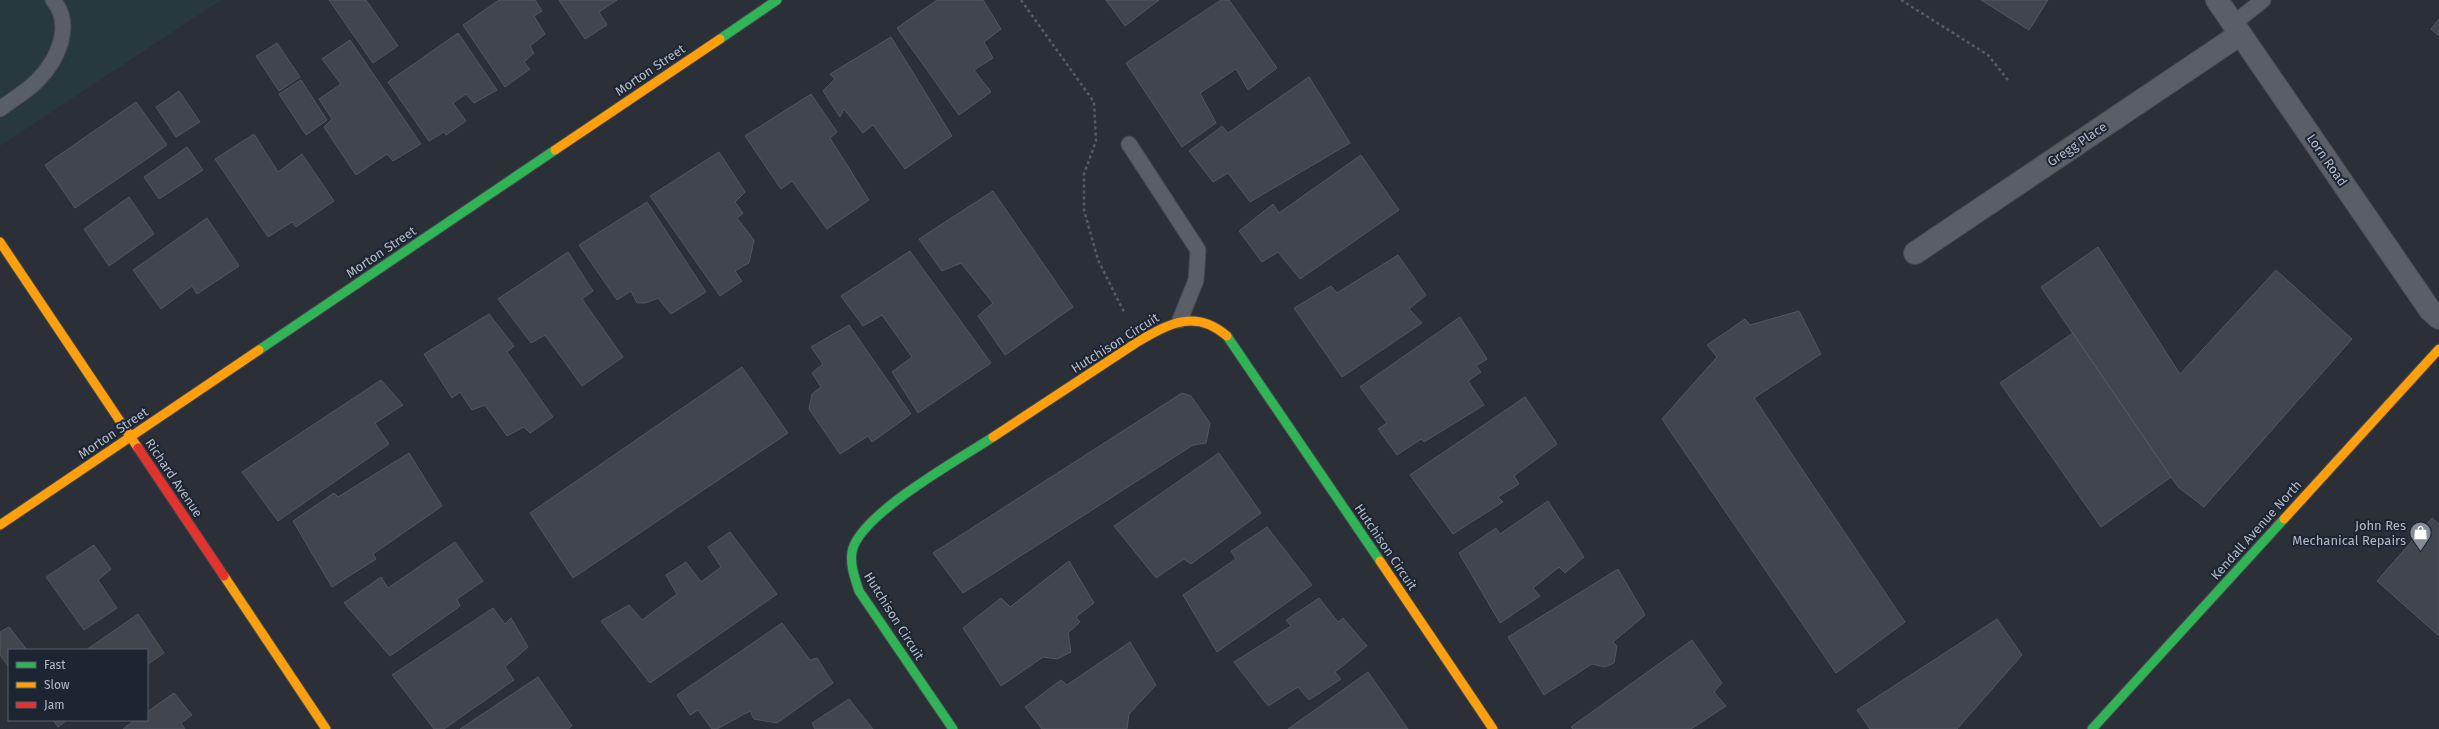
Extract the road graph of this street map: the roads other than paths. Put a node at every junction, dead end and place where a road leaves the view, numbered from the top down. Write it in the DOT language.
graph roads {
  1 [pos="53,0"];
  2 [pos="777,0"];
  3 [pos="2217,0"];
  4 [pos="2263,0"];
  5 [pos="2236,29"];
  6 [pos="0,109"];
  7 [pos="1129,144"];
  8 [pos="0,242"];
  9 [pos="1915,253"];
  10 [pos="2439,318"];
  11 [pos="1180,320"];
  12 [pos="2439,349"];
  13 [pos="130,436"];
  14 [pos="0,525"];
  15 [pos="326,729"];
  16 [pos="952,729"];
  17 [pos="1493,729"];
  18 [pos="2092,729"];
  1 -- 6 [label="lane"];
  2 -- 13 [label="street, Morton Street"];
  3 -- 5 [label="street, Lorn Road"];
  4 -- 5 [label="lane"];
  5 -- 9 [label="street, Gregg Place"];
  5 -- 10 [label="street, Lorn Road"];
  7 -- 11 [label="lane"];
  8 -- 13 [label="street, Richard Avenue"];
  11 -- 16 [label="street, Hutchison Circuit"];
  11 -- 17 [label="street, Hutchison Circuit"];
  12 -- 18 [label="street, Kendall Avenue North"];
  13 -- 14 [label="street, Morton Street"];
  13 -- 15 [label="street, Richard Avenue"];
}
